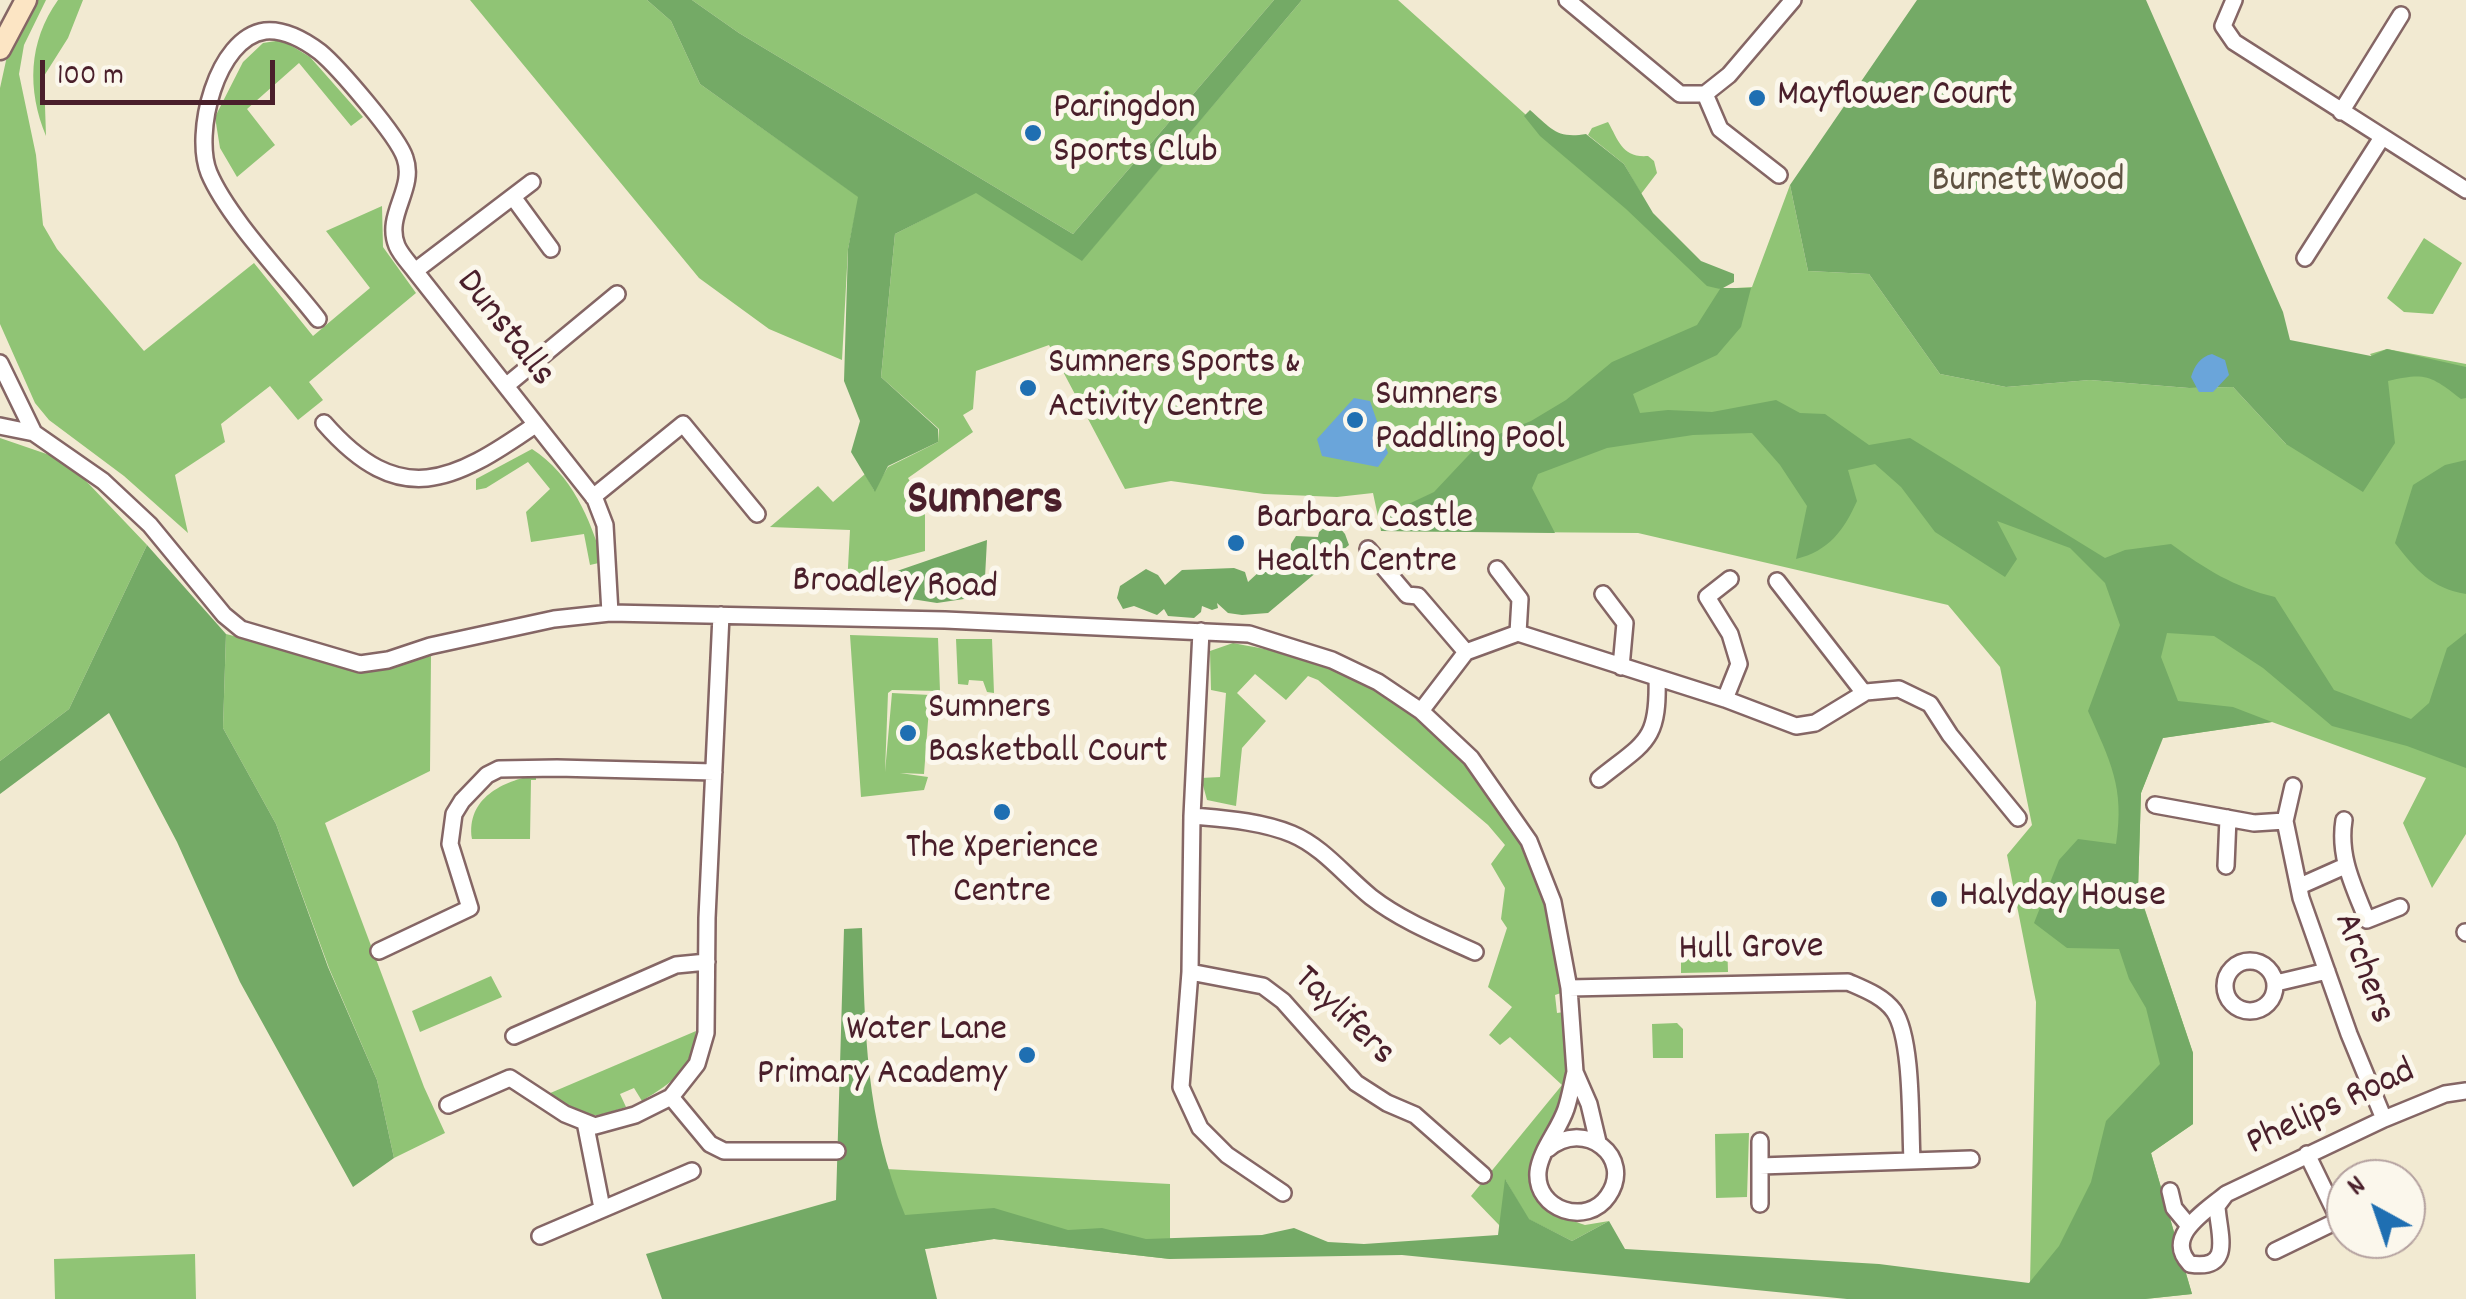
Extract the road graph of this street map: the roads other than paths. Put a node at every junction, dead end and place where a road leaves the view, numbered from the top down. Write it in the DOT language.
graph roads {
  1 [pos="26,0"];
  2 [pos="1567,0"];
  3 [pos="1792,0"];
  4 [pos="2234,0"];
  5 [pos="2401,15"];
  6 [pos="0,49"];
  7 [pos="1705,94"];
  8 [pos="2340,112"];
  9 [pos="2381,139"];
  10 [pos="1779,175"];
  11 [pos="532,182"];
  12 [pos="2466,190"];
  13 [pos="512,197"];
  14 [pos="552,249"];
  15 [pos="2305,258"];
  16 [pos="415,271"];
  17 [pos="617,294"];
  18 [pos="318,319"];
  19 [pos="0,362"];
  20 [pos="507,385"];
  21 [pos="324,423"];
  22 [pos="535,424"];
  23 [pos="0,426"];
  24 [pos="34,432"];
  25 [pos="593,497"];
  26 [pos="757,514"];
  27 [pos="1368,548"];
  28 [pos="1496,569"];
  29 [pos="1730,578"];
  30 [pos="1777,581"];
  31 [pos="1603,594"];
  32 [pos="610,614"];
  33 [pos="721,615"];
  34 [pos="1201,631"];
  35 [pos="1518,633"];
  36 [pos="1466,652"];
  37 [pos="1621,667"];
  38 [pos="1657,678"];
  39 [pos="1864,693"];
  40 [pos="1725,698"];
  41 [pos="1422,711"];
  42 [pos="714,772"];
  43 [pos="1599,779"];
  44 [pos="2293,786"];
  45 [pos="2155,804"];
  46 [pos="1192,816"];
  47 [pos="2018,818"];
  48 [pos="2228,818"];
  49 [pos="2285,820"];
  50 [pos="2344,820"];
  51 [pos="2226,866"];
  52 [pos="2345,866"];
  53 [pos="2300,886"];
  54 [pos="2400,907"];
  55 [pos="379,951"];
  56 [pos="1475,952"];
  57 [pos="706,962"];
  58 [pos="2327,971"];
  59 [pos="1190,972"];
  60 [pos="2276,983"];
  61 [pos="1569,988"];
  62 [pos="514,1036"];
  63 [pos="1576,1072"];
  64 [pos="2466,1090"];
  65 [pos="672,1097"];
  66 [pos="448,1104"];
  67 [pos="2384,1119"];
  68 [pos="585,1122"];
  69 [pos="1598,1142"];
  70 [pos="1760,1142"];
  71 [pos="1548,1149"];
  72 [pos="837,1151"];
  73 [pos="2307,1154"];
  74 [pos="1970,1159"];
  75 [pos="1912,1160"];
  76 [pos="1760,1166"];
  77 [pos="692,1171"];
  78 [pos="1483,1175"];
  79 [pos="2326,1188"];
  80 [pos="2170,1191"];
  81 [pos="1282,1193"];
  82 [pos="2226,1194"];
  83 [pos="1760,1204"];
  84 [pos="602,1208"];
  85 [pos="2189,1226"];
  86 [pos="2326,1226"];
  87 [pos="540,1236"];
  88 [pos="2275,1251"];
  1 -- 6 [label="main road"];
  2 -- 7 [label="street"];
  3 -- 7 [label="street"];
  4 -- 8 [label="street"];
  5 -- 8 [label="street"];
  7 -- 10 [label="street"];
  8 -- 9 [label="street"];
  9 -- 12 [label="street"];
  9 -- 15 [label="street"];
  11 -- 13 [label="street, Dunstalls"];
  13 -- 14 [label="street"];
  13 -- 16 [label="street, Dunstalls"];
  16 -- 18 [label="street"];
  16 -- 20 [label="street, Dunstalls"];
  17 -- 20 [label="street"];
  19 -- 24 [label="street, Broadley Road"];
  20 -- 22 [label="street, Dunstalls"];
  21 -- 22 [label="street"];
  22 -- 25 [label="street, Dunstalls"];
  23 -- 24 [label="street, Broadley Road"];
  24 -- 32 [label="street, Broadley Road"];
  25 -- 26 [label="street"];
  25 -- 32 [label="street, Dunstalls"];
  27 -- 36 [label="street"];
  28 -- 35 [label="street"];
  29 -- 40 [label="street"];
  30 -- 39 [label="street"];
  31 -- 37 [label="street"];
  32 -- 33 [label="street, Broadley Road"];
  33 -- 34 [label="street, Broadley Road"];
  33 -- 42 [label="street"];
  34 -- 41 [label="street, Broadley Road"];
  34 -- 46 [label="street"];
  35 -- 36 [label="street"];
  35 -- 37 [label="street"];
  36 -- 41 [label="street"];
  37 -- 38 [label="street"];
  38 -- 40 [label="street"];
  38 -- 43 [label="street"];
  39 -- 40 [label="street"];
  39 -- 47 [label="street"];
  41 -- 61 [label="street, Broadley Road"];
  42 -- 55 [label="street"];
  42 -- 57 [label="street"];
  44 -- 49 [label="street"];
  45 -- 48 [label="street"];
  46 -- 56 [label="street"];
  46 -- 59 [label="street"];
  48 -- 49 [label="street"];
  48 -- 51 [label="street"];
  49 -- 53 [label="street"];
  50 -- 52 [label="street, Archers"];
  52 -- 53 [label="street, Archers"];
  52 -- 54 [label="street, Archers"];
  53 -- 58 [label="street, Archers"];
  57 -- 62 [label="street"];
  57 -- 65 [label="street"];
  58 -- 60 [label="street"];
  58 -- 67 [label="street, Archers"];
  59 -- 78 [label="street, Taylifers"];
  59 -- 81 [label="street"];
  61 -- 63 [label="street, Broadley Road"];
  61 -- 75 [label="street, Hull Grove"];
  63 -- 69 [label="street, Broadley Road"];
  63 -- 71 [label="street, Broadley Road"];
  64 -- 67 [label="street, Phelips Road"];
  65 -- 68 [label="street"];
  65 -- 72 [label="street"];
  66 -- 68 [label="street"];
  67 -- 73 [label="street, Phelips Road"];
  68 -- 84 [label="street"];
  69 -- 71 [label="street"];
  69 -- 71 [label="street, Broadley Road"];
  70 -- 76 [label="street"];
  73 -- 79 [label="street"];
  73 -- 82 [label="street, Phelips Road"];
  74 -- 75 [label="street"];
  75 -- 76 [label="street"];
  76 -- 83 [label="street"];
  77 -- 84 [label="street"];
  80 -- 85 [label="street"];
  82 -- 85 [label="street, Phelips Road"];
  82 -- 85 [label="street"];
  84 -- 87 [label="street"];
  86 -- 88 [label="street"];
}
